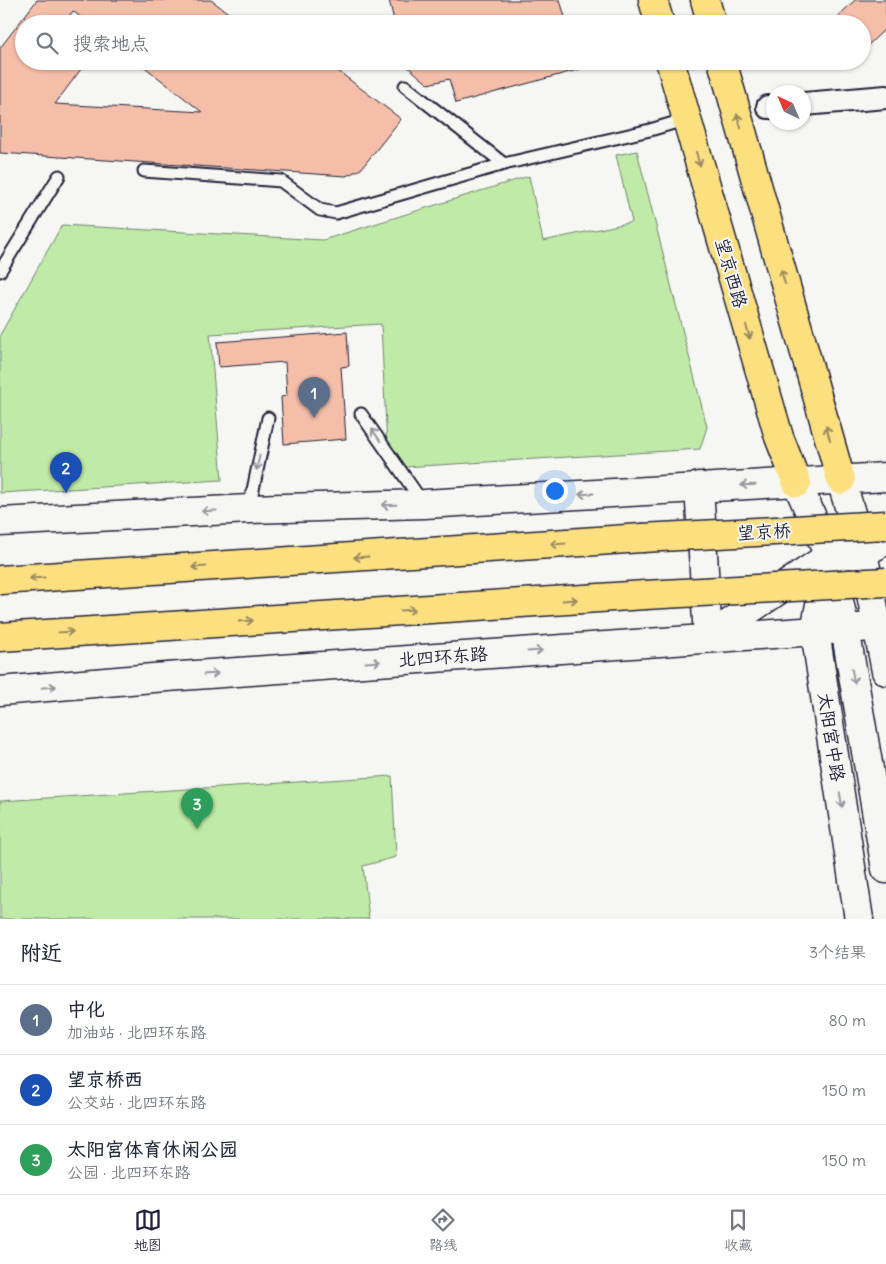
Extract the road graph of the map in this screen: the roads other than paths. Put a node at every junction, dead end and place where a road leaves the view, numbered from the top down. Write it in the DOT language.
graph roads {
  1 [pos="653,0"];
  2 [pos="705,0"];
  3 [pos="657,15"];
  4 [pos="709,15"];
  5 [pos="672,70"];
  6 [pos="725,70"];
  7 [pos="405,86"];
  8 [pos="886,98"];
  9 [pos="811,103"];
  10 [pos="686,119"];
  11 [pos="504,164"];
  12 [pos="144,171"];
  13 [pos="59,176"];
  14 [pos="0,271"];
  15 [pos="361,414"];
  16 [pos="268,418"];
  17 [pos="886,477"];
  18 [pos="841,480"];
  19 [pos="797,484"];
  20 [pos="699,486"];
  21 [pos="424,504"];
  22 [pos="249,509"];
  23 [pos="0,522"];
  24 [pos="886,525"];
  25 [pos="875,546"];
  26 [pos="829,556"];
  27 [pos="0,580"];
  28 [pos="886,582"];
  29 [pos="882,626"];
  30 [pos="845,628"];
  31 [pos="815,631"];
  32 [pos="0,637"];
  33 [pos="708,638"];
  34 [pos="886,671"];
  35 [pos="0,691"];
  36 [pos="886,869"];
  37 [pos="859,919"];
  1 -- 3 [label="main road"];
  2 -- 4 [label="main road"];
  5 -- 10 [label="main road, 望京西路"];
  18 -- 6 [label="main road, one-way"];
  7 -- 11 [label="lane"];
  8 -- 9 [label="street"];
  10 -- 11 [label="lane"];
  10 -- 19 [label="main road, 望京西路, one-way"];
  11 -- 12 [label="lane"];
  13 -- 14 [label="lane"];
  21 -- 15 [label="lane, one-way"];
  16 -- 22 [label="lane, one-way"];
  17 -- 18 [label="street"];
  18 -- 19 [label="street"];
  18 -- 25 [label="street"];
  19 -- 20 [label="street, one-way"];
  19 -- 26 [label="street, 太阳宫中路"];
  20 -- 21 [label="street, one-way"];
  20 -- 33 [label="street"];
  21 -- 22 [label="street, one-way"];
  22 -- 23 [label="street, one-way"];
  24 -- 27 [label="main road, 望京桥, one-way, bridge"];
  25 -- 26 [label="street"];
  25 -- 28 [label="street"];
  25 -- 29 [label="street"];
  26 -- 30 [label="street, 太阳宫中路"];
  26 -- 31 [label="street, 太阳宫中路"];
  26 -- 33 [label="street"];
  32 -- 28 [label="main road, one-way, bridge"];
  29 -- 30 [label="street, 北四环东路"];
  29 -- 34 [label="street"];
  30 -- 31 [label="street, 北四环东路"];
  30 -- 36 [label="street, 太阳宫中路, one-way"];
  31 -- 33 [label="street, 北四环东路"];
  31 -- 37 [label="street, 太阳宫中路, one-way"];
  35 -- 33 [label="street, 北四环东路, one-way"];
}
